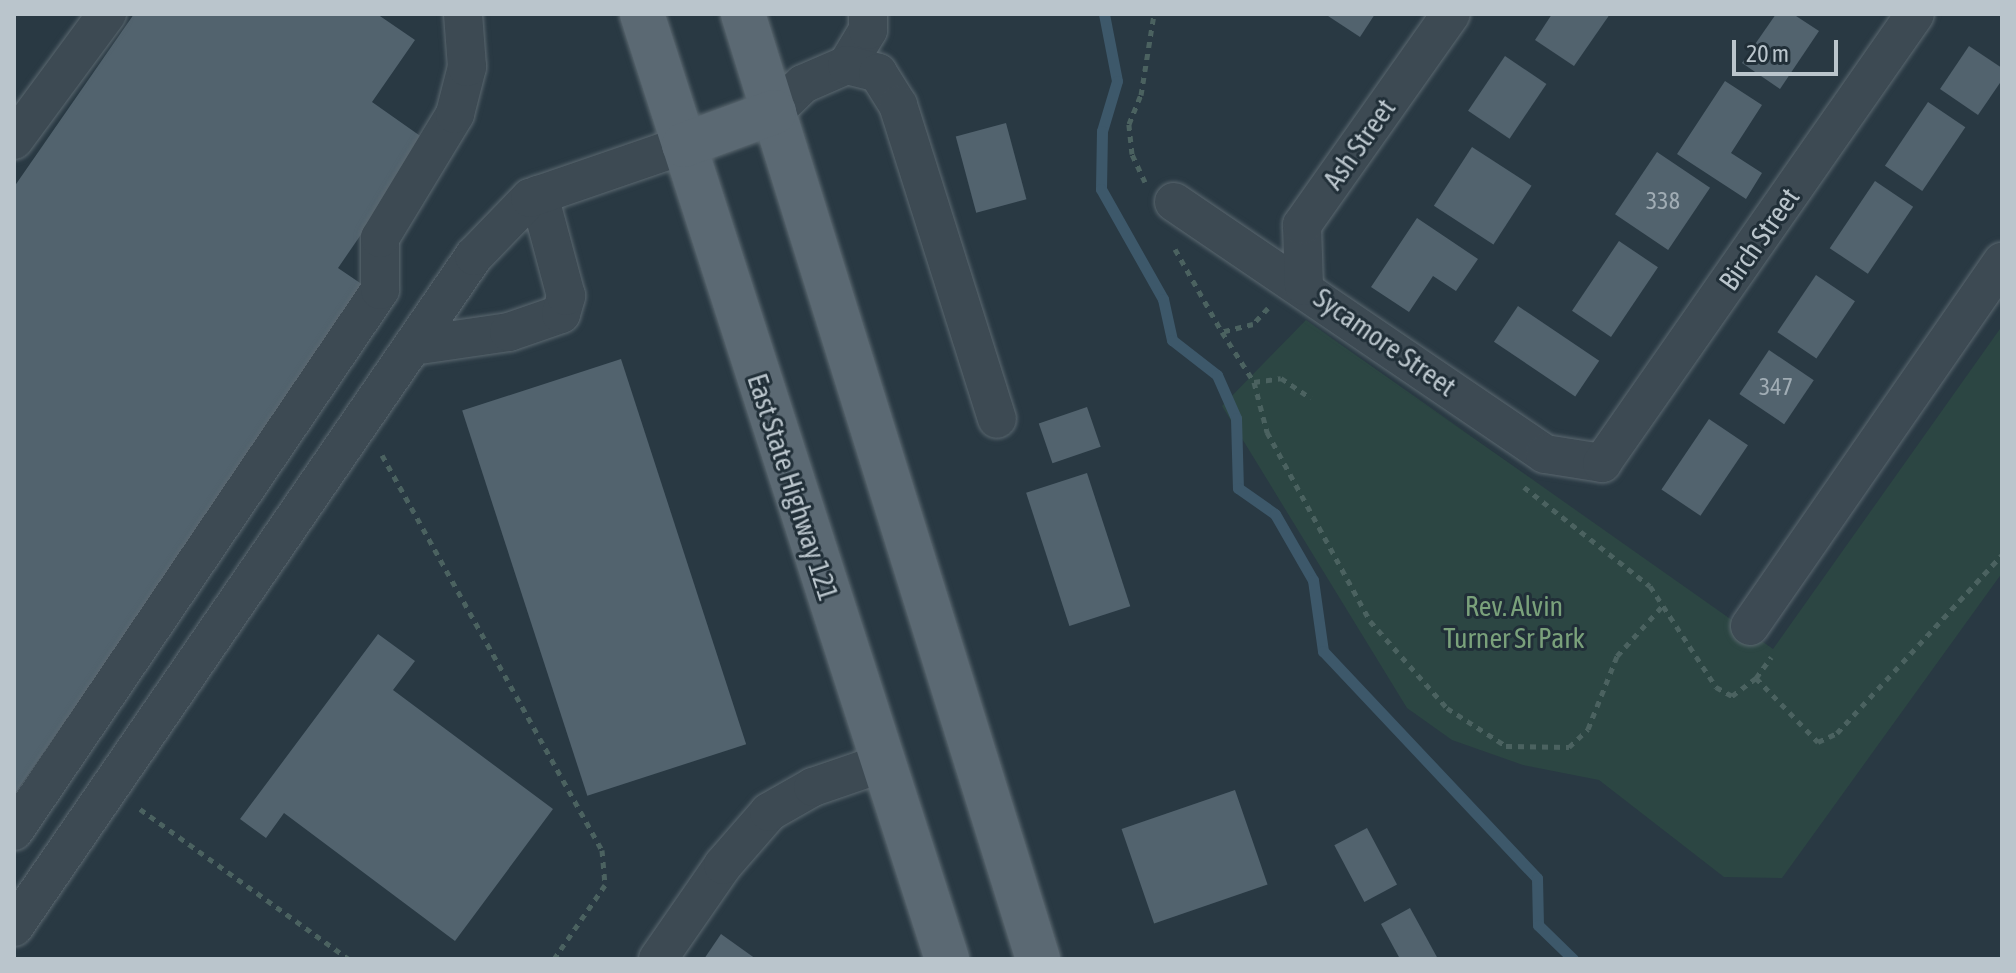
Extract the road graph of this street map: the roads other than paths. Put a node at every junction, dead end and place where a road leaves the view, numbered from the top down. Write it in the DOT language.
graph roads {
  1 [pos="107,14"];
  2 [pos="463,14"];
  3 [pos="642,14"];
  4 [pos="743,14"];
  5 [pos="868,14"];
  6 [pos="1451,14"];
  7 [pos="1915,14"];
  8 [pos="847,65"];
  9 [pos="774,112"];
  10 [pos="14,140"];
  11 [pos="684,145"];
  12 [pos="539,195"];
  13 [pos="1174,202"];
  14 [pos="2002,262"];
  15 [pos="1292,300"];
  16 [pos="413,346"];
  17 [pos="997,419"];
  18 [pos="1602,463"];
  19 [pos="1750,626"];
  20 [pos="883,763"];
  21 [pos="14,831"];
  22 [pos="14,927"];
  23 [pos="658,959"];
  24 [pos="947,959"];
  25 [pos="1038,959"];
  1 -- 10 [label="street"];
  2 -- 21 [label="street"];
  3 -- 11 [label="main road, East State Highway 121"];
  4 -- 9 [label="main road"];
  5 -- 8 [label="street"];
  6 -- 15 [label="street, Ash Street"];
  7 -- 18 [label="street, Birch Street"];
  8 -- 9 [label="street"];
  8 -- 17 [label="street"];
  9 -- 11 [label="main road"];
  9 -- 25 [label="main road"];
  11 -- 12 [label="street"];
  11 -- 20 [label="main road, East State Highway 121"];
  12 -- 16 [label="street"];
  12 -- 16 [label="street"];
  13 -- 15 [label="street, Sycamore Street"];
  14 -- 19 [label="street"];
  15 -- 18 [label="street, Sycamore Street"];
  16 -- 22 [label="street"];
  20 -- 23 [label="street"];
  20 -- 24 [label="main road, East State Highway 121"];
}
